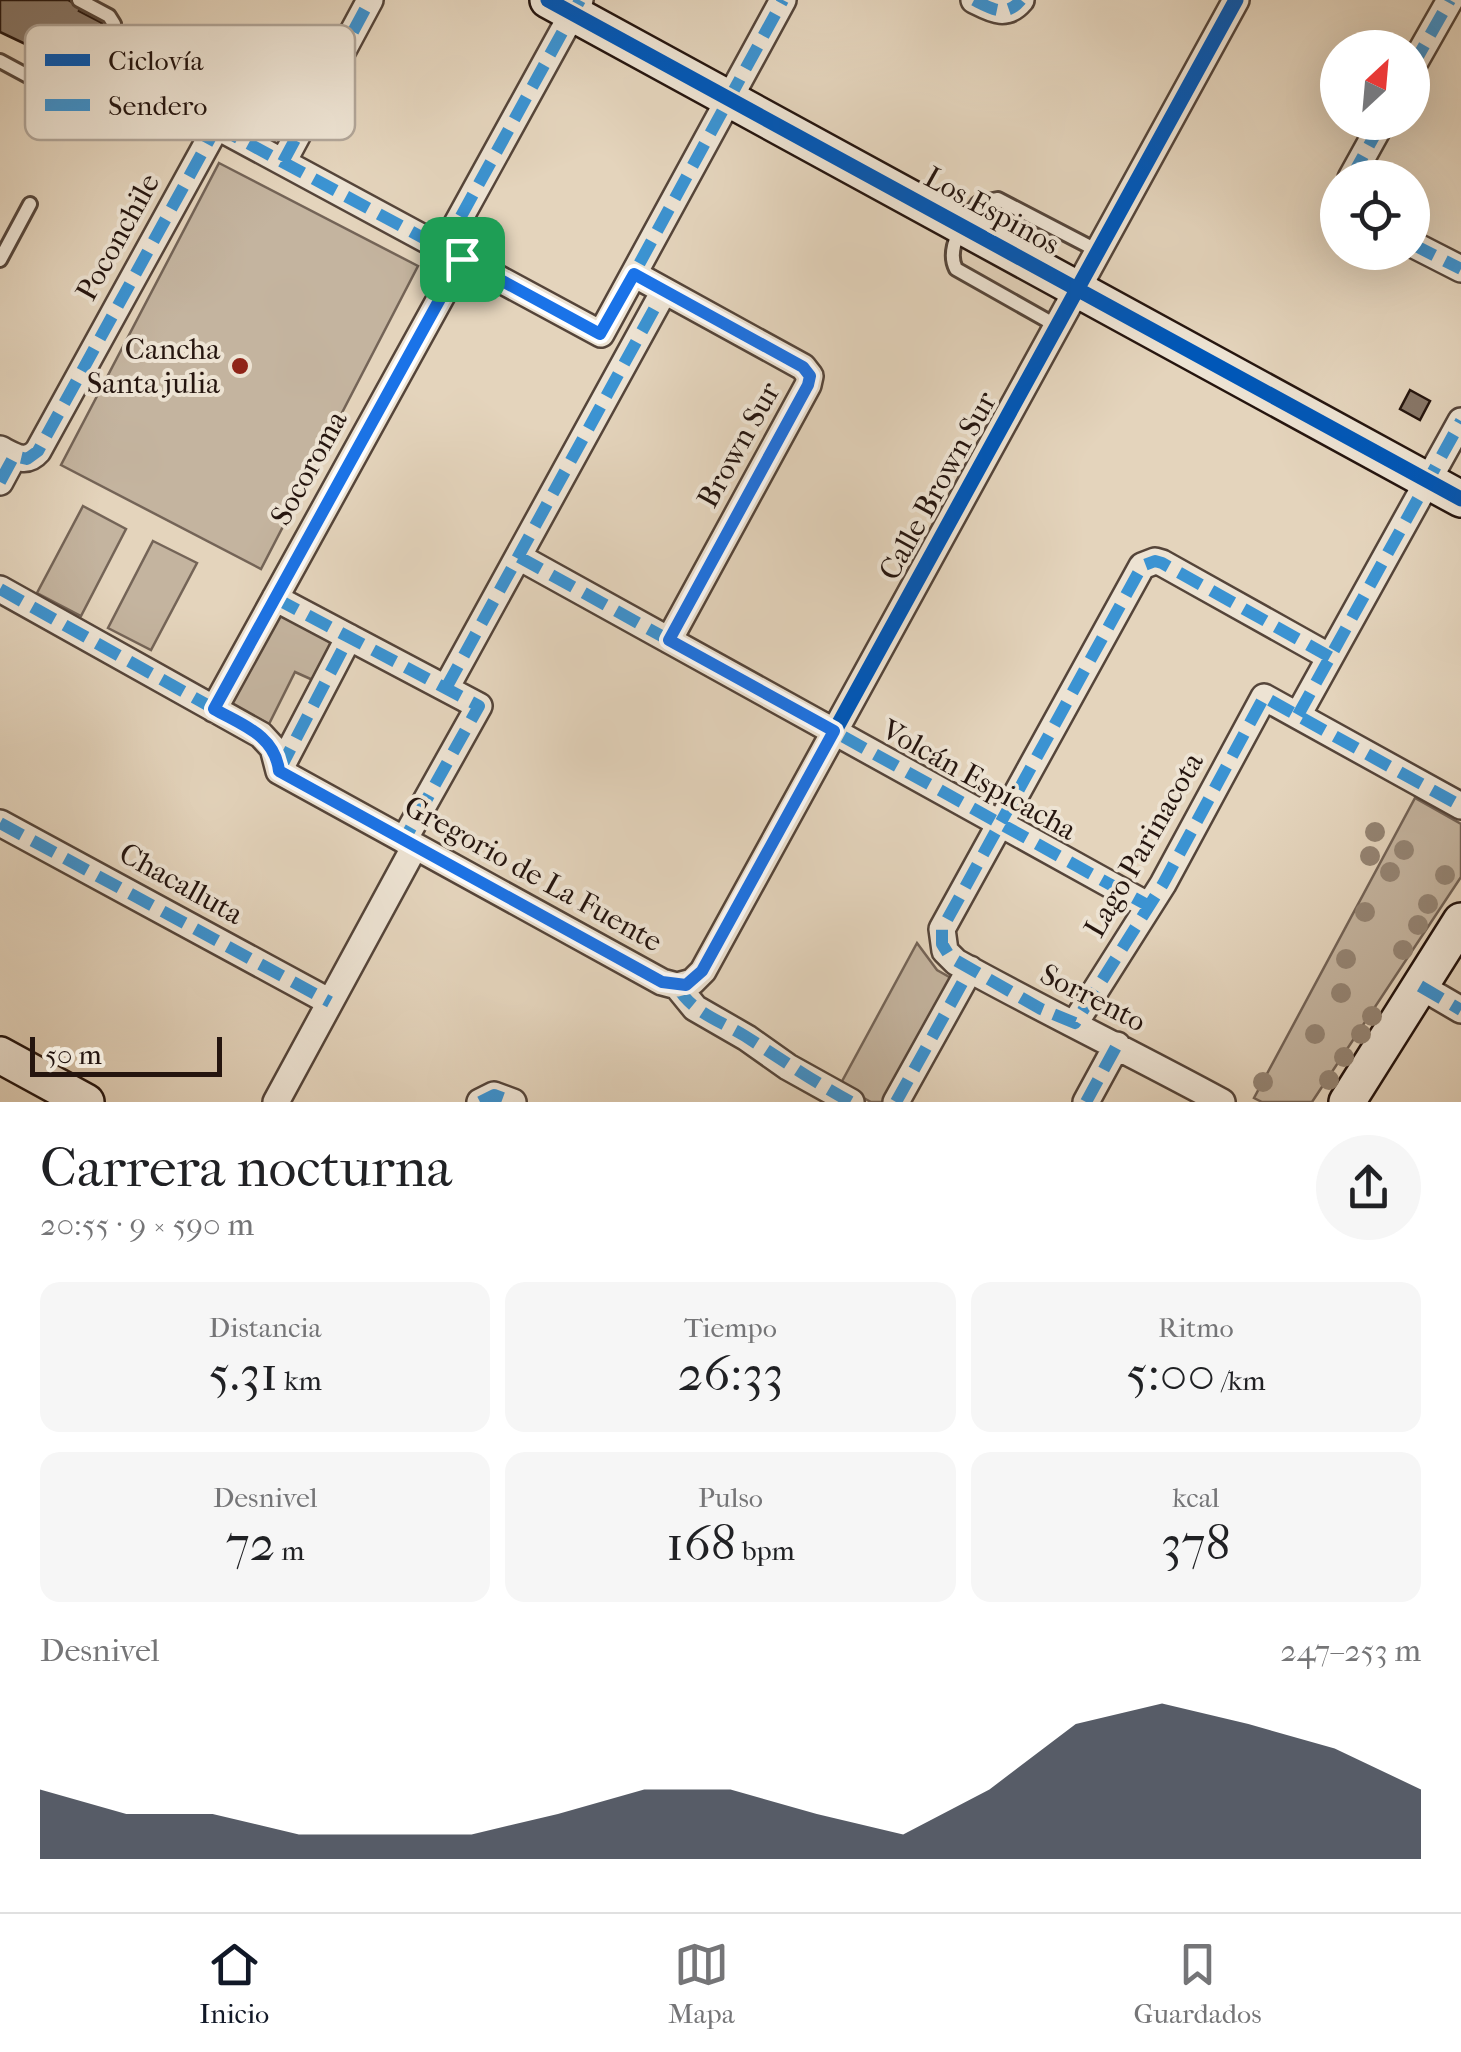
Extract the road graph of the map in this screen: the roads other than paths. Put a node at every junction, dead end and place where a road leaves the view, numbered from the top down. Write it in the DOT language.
graph roads {
  1 [pos="79,0"];
  2 [pos="370,0"];
  3 [pos="783,0"];
  4 [pos="974,0"];
  5 [pos="1021,0"];
  6 [pos="1236,0"];
  7 [pos="1450,0"];
  8 [pos="567,4"];
  9 [pos="113,25"];
  10 [pos="355,28"];
  11 [pos="1430,35"];
  12 [pos="0,62"];
  13 [pos="25,75"];
  14 [pos="730,99"];
  15 [pos="208,140"];
  16 [pos="242,140"];
  17 [pos="295,140"];
  18 [pos="283,162"];
  19 [pos="30,204"];
  20 [pos="963,227"];
  21 [pos="1098,251"];
  22 [pos="1430,253"];
  23 [pos="452,254"];
  24 [pos="0,260"];
  25 [pos="1461,269"];
  26 [pos="634,274"];
  27 [pos="1077,289"];
  28 [pos="664,291"];
  29 [pos="1056,326"];
  30 [pos="1461,422"];
  31 [pos="7,452"];
  32 [pos="1428,481"];
  33 [pos="0,482"];
  34 [pos="1461,499"];
  35 [pos="519,557"];
  36 [pos="0,589"];
  37 [pos="275,598"];
  38 [pos="349,637"];
  39 [pos="669,640"];
  40 [pos="1330,657"];
  41 [pos="446,688"];
  42 [pos="214,709"];
  43 [pos="1298,715"];
  44 [pos="834,731"];
  45 [pos="279,771"];
  46 [pos="1461,806"];
  47 [pos="0,823"];
  48 [pos="1000,824"];
  49 [pos="409,843"];
  50 [pos="1149,906"];
  51 [pos="1461,920"];
  52 [pos="970,969"];
  53 [pos="678,986"];
  54 [pos="1420,986"];
  55 [pos="330,1002"];
  56 [pos="1461,1010"];
  57 [pos="1075,1023"];
  58 [pos="1116,1045"];
  59 [pos="0,1055"];
  60 [pos="86,1102"];
  61 [pos="276,1102"];
  62 [pos="480,1102"];
  63 [pos="513,1102"];
  64 [pos="851,1102"];
  65 [pos="896,1102"];
  66 [pos="1086,1102"];
  67 [pos="1222,1102"];
  68 [pos="1347,1102"];
  1 -- 9 [label="lane"];
  2 -- 10 [label="street"];
  3 -- 14 [label="street"];
  4 -- 5 [label="street"];
  6 -- 21 [label="street, Calle Brown Sur"];
  7 -- 11 [label="street"];
  8 -- 14 [label="street, Los Espinos"];
  8 -- 23 [label="street, Socoroma"];
  12 -- 13 [label="lane"];
  14 -- 20 [label="street, Los Espinos"];
  14 -- 26 [label="street"];
  15 -- 31 [label="street, Poconchile"];
  16 -- 18 [label="street"];
  17 -- 18 [label="street"];
  18 -- 23 [label="street"];
  19 -- 24 [label="lane"];
  20 -- 21 [label="lane"];
  20 -- 27 [label="street, Los Espinos"];
  20 -- 29 [label="lane"];
  21 -- 27 [label="street, Calle Brown Sur"];
  22 -- 25 [label="street"];
  23 -- 26 [label="street"];
  23 -- 37 [label="street, Socoroma"];
  26 -- 28 [label="street, Brown Sur"];
  27 -- 29 [label="street, Calle Brown Sur"];
  27 -- 32 [label="street, Los Espinos"];
  28 -- 35 [label="street"];
  28 -- 39 [label="street, Brown Sur"];
  29 -- 44 [label="street, Calle Brown Sur"];
  30 -- 32 [label="street"];
  31 -- 33 [label="street, Poconchile"];
  32 -- 34 [label="street, Los Espinos"];
  32 -- 40 [label="street"];
  35 -- 39 [label="street, Volcán Espicacha"];
  35 -- 41 [label="street"];
  36 -- 42 [label="street, Gregorio de La Fuente"];
  37 -- 38 [label="street"];
  37 -- 42 [label="street, Socoroma"];
  38 -- 41 [label="street"];
  38 -- 45 [label="street"];
  39 -- 44 [label="street, Volcán Espicacha"];
  40 -- 43 [label="street"];
  40 -- 48 [label="street"];
  41 -- 49 [label="street"];
  42 -- 45 [label="street, Gregorio de La Fuente"];
  43 -- 46 [label="street"];
  43 -- 50 [label="street, Lago Parinacota"];
  44 -- 48 [label="street, Volcán Espicacha"];
  44 -- 53 [label="street, Calle Brown Sur"];
  45 -- 49 [label="street, Gregorio de La Fuente"];
  47 -- 55 [label="street, Chacalluta"];
  48 -- 50 [label="street, Volcán Espicacha"];
  48 -- 52 [label="street, Sorrento"];
  49 -- 53 [label="street, Gregorio de La Fuente"];
  49 -- 55 [label="street"];
  50 -- 57 [label="street, Lago Parinacota"];
  51 -- 54 [label="street"];
  52 -- 57 [label="street, Sorrento"];
  52 -- 65 [label="street"];
  53 -- 64 [label="street, Gregorio de La Fuente"];
  54 -- 56 [label="street"];
  54 -- 68 [label="street"];
  55 -- 61 [label="street"];
  57 -- 58 [label="street, Sorrento"];
  58 -- 66 [label="street"];
  58 -- 67 [label="street, Sorrento"];
  59 -- 60 [label="street"];
  62 -- 63 [label="street"];
}
